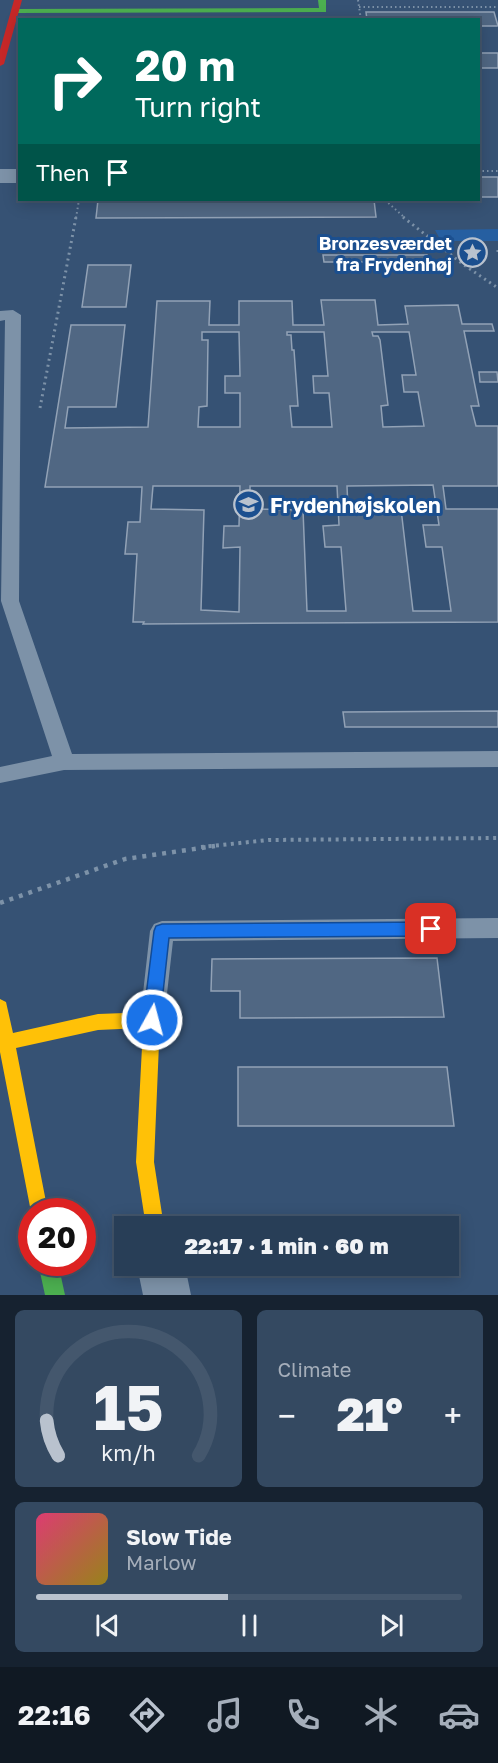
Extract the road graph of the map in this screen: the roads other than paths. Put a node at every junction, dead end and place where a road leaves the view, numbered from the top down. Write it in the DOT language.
graph roads {
  1 [pos="322,0"];
  2 [pos="167,5"];
  3 [pos="16,6"];
  4 [pos="69,6"];
  5 [pos="0,64"];
  6 [pos="0,176"];
  7 [pos="18,176"];
  8 [pos="0,316"];
  9 [pos="498,759"];
  10 [pos="64,762"];
  11 [pos="0,775"];
  12 [pos="498,928"];
  13 [pos="0,1007"];
  14 [pos="152,1020"];
  15 [pos="6,1042"];
  16 [pos="36,1198"];
  17 [pos="153,1216"];
  18 [pos="51,1276"];
  19 [pos="163,1276"];
  20 [pos="55,1295"];
  21 [pos="167,1295"];
  1 -- 2 [label="street"];
  2 -- 4 [label="street"];
  3 -- 4 [label="street"];
  3 -- 5 [label="street"];
  6 -- 7 [label="street"];
  8 -- 10 [label="lane"];
  9 -- 10 [label="lane"];
  10 -- 11 [label="lane"];
  12 -- 14 [label="lane"];
  13 -- 15 [label="street"];
  14 -- 15 [label="street"];
  14 -- 17 [label="street"];
  15 -- 16 [label="street"];
  18 -- 20 [label="street"];
  19 -- 21 [label="street"];
}
